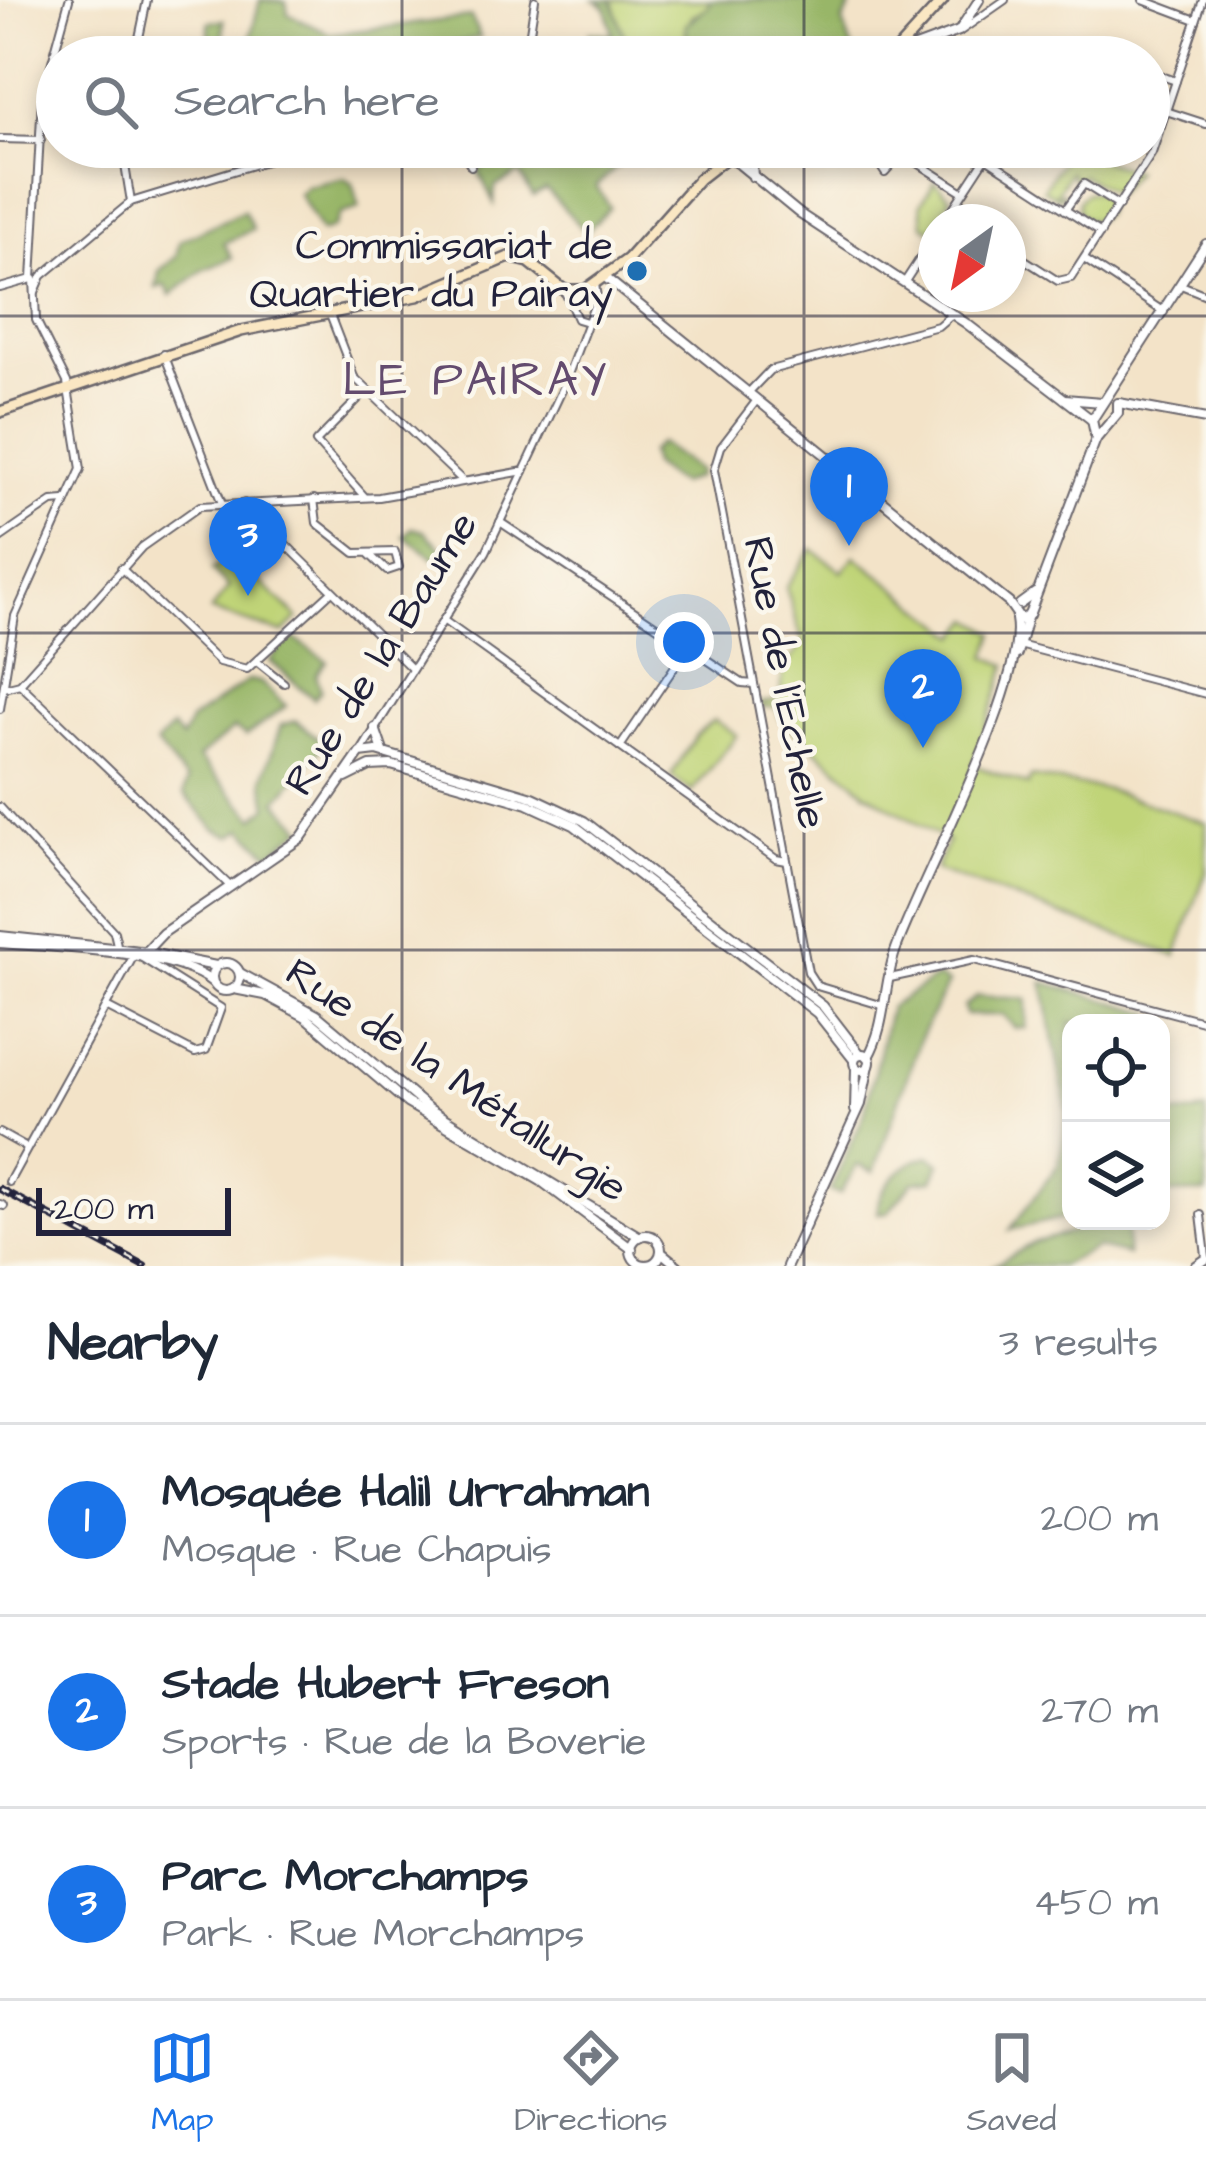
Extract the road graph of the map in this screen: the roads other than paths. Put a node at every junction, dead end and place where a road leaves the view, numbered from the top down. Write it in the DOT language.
graph roads {
  1 [pos="69,0"];
  2 [pos="147,0"];
  3 [pos="536,0"];
  4 [pos="943,0"];
  5 [pos="1005,0"];
  6 [pos="1144,0"];
  7 [pos="1203,0"];
  8 [pos="977,5"];
  9 [pos="984,19"];
  10 [pos="1196,20"];
  11 [pos="962,29"];
  12 [pos="59,36"];
  13 [pos="139,36"];
  14 [pos="530,36"];
  15 [pos="918,36"];
  16 [pos="941,36"];
  17 [pos="1170,79"];
  18 [pos="1176,81"];
  19 [pos="1170,99"];
  20 [pos="1170,112"];
  21 [pos="1206,124"];
  22 [pos="0,139"];
  23 [pos="36,140"];
  24 [pos="40,168"];
  25 [pos="125,168"];
  26 [pos="243,168"];
  27 [pos="715,168"];
  28 [pos="743,168"];
  29 [pos="753,168"];
  30 [pos="925,168"];
  31 [pos="979,168"];
  32 [pos="1001,168"];
  33 [pos="1139,168"];
  34 [pos="754,178"];
  35 [pos="963,192"];
  36 [pos="131,202"];
  37 [pos="955,204"];
  38 [pos="1119,206"];
  39 [pos="1065,209"];
  40 [pos="1101,233"];
  41 [pos="1206,244"];
  42 [pos="1026,260"];
  43 [pos="1084,260"];
  44 [pos="1202,260"];
  45 [pos="918,262"];
  46 [pos="36,274"];
  47 [pos="600,281"];
  48 [pos="904,283"];
  49 [pos="1180,285"];
  50 [pos="0,288"];
  51 [pos="564,290"];
  52 [pos="1206,295"];
  53 [pos="329,311"];
  54 [pos="1164,312"];
  55 [pos="952,314"];
  56 [pos="587,322"];
  57 [pos="164,354"];
  58 [pos="367,390"];
  59 [pos="69,391"];
  60 [pos="753,396"];
  61 [pos="1065,399"];
  62 [pos="1111,402"];
  63 [pos="1141,410"];
  64 [pos="0,412"];
  65 [pos="1206,419"];
  66 [pos="1093,421"];
  67 [pos="1110,422"];
  68 [pos="1096,439"];
  69 [pos="524,471"];
  70 [pos="463,482"];
  71 [pos="365,497"];
  72 [pos="314,500"];
  73 [pos="65,501"];
  74 [pos="221,501"];
  75 [pos="244,501"];
  76 [pos="500,522"];
  77 [pos="0,538"];
  78 [pos="368,553"];
  79 [pos="121,568"];
  80 [pos="1040,587"];
  81 [pos="332,591"];
  82 [pos="1017,610"];
  83 [pos="1028,614"];
  84 [pos="443,620"];
  85 [pos="1018,634"];
  86 [pos="688,647"];
  87 [pos="1021,648"];
  88 [pos="1012,659"];
  89 [pos="259,663"];
  90 [pos="412,669"];
  91 [pos="284,683"];
  92 [pos="20,684"];
  93 [pos="754,684"];
  94 [pos="4,688"];
  95 [pos="1206,694"];
  96 [pos="0,709"];
  97 [pos="374,728"];
  98 [pos="620,747"];
  99 [pos="361,752"];
  100 [pos="384,752"];
  101 [pos="340,782"];
  102 [pos="0,807"];
  103 [pos="787,861"];
  104 [pos="231,887"];
  105 [pos="0,940"];
  106 [pos="118,949"];
  107 [pos="140,956"];
  108 [pos="216,967"];
  109 [pos="240,973"];
  110 [pos="890,978"];
  111 [pos="212,982"];
  112 [pos="234,989"];
  113 [pos="803,991"];
  114 [pos="809,1006"];
  115 [pos="823,1006"];
  116 [pos="884,1006"];
  117 [pos="106,1007"];
  118 [pos="1206,1022"];
  119 [pos="861,1061"];
  120 [pos="0,1133"];
  121 [pos="27,1148"];
  122 [pos="9,1182"];
  123 [pos="1201,1215"];
  124 [pos="640,1237"];
  125 [pos="632,1249"];
  126 [pos="661,1252"];
  127 [pos="1206,1258"];
  128 [pos="658,1265"];
  129 [pos="678,1266"];
  130 [pos="787,1266"];
  131 [pos="1196,1266"];
  1 -- 12 [label="street"];
  2 -- 13 [label="street"];
  3 -- 14 [label="street"];
  4 -- 15 [label="main road"];
  5 -- 9 [label="street"];
  6 -- 10 [label="street"];
  7 -- 10 [label="street"];
  8 -- 9 [label="street"];
  8 -- 11 [label="street"];
  9 -- 11 [label="street"];
  10 -- 18 [label="street"];
  11 -- 16 [label="street"];
  17 -- 18 [label="street"];
  18 -- 19 [label="street"];
  20 -- 21 [label="street"];
  22 -- 23 [label="street"];
  24 -- 46 [label="street"];
  25 -- 36 [label="street"];
  26 -- 36 [label="street"];
  27 -- 47 [label="main road"];
  28 -- 34 [label="street"];
  29 -- 34 [label="street"];
  30 -- 35 [label="street"];
  31 -- 35 [label="street"];
  32 -- 39 [label="street"];
  33 -- 38 [label="street"];
  34 -- 48 [label="street"];
  35 -- 37 [label="street"];
  36 -- 46 [label="street"];
  38 -- 39 [label="street"];
  38 -- 40 [label="street"];
  39 -- 40 [label="street"];
  40 -- 43 [label="street"];
  41 -- 44 [label="street"];
  42 -- 43 [label="street"];
  43 -- 54 [label="street"];
  44 -- 49 [label="street"];
  45 -- 48 [label="street"];
  46 -- 50 [label="street"];
  46 -- 59 [label="street"];
  47 -- 51 [label="main road"];
  47 -- 56 [label="street, Rue de la Baume"];
  47 -- 60 [label="street"];
  48 -- 55 [label="street"];
  49 -- 52 [label="street"];
  49 -- 54 [label="street"];
  51 -- 53 [label="main road"];
  51 -- 56 [label="street"];
  53 -- 57 [label="main road"];
  53 -- 58 [label="street"];
  54 -- 62 [label="street"];
  55 -- 60 [label="street"];
  55 -- 61 [label="street"];
  56 -- 69 [label="street, Rue de la Baume"];
  57 -- 59 [label="main road"];
  57 -- 74 [label="street"];
  58 -- 70 [label="street"];
  58 -- 71 [label="street"];
  59 -- 64 [label="main road"];
  59 -- 73 [label="street"];
  60 -- 82 [label="street"];
  60 -- 93 [label="street, Rue de l'Echelle"];
  61 -- 62 [label="street"];
  61 -- 66 [label="street"];
  62 -- 63 [label="street"];
  62 -- 66 [label="street"];
  62 -- 67 [label="street"];
  63 -- 65 [label="street"];
  63 -- 67 [label="street"];
  66 -- 67 [label="street"];
  66 -- 68 [label="street"];
  67 -- 68 [label="street"];
  68 -- 80 [label="street"];
  69 -- 70 [label="street"];
  69 -- 76 [label="street, Rue de la Baume"];
  70 -- 71 [label="street"];
  71 -- 72 [label="street"];
  72 -- 75 [label="street"];
  72 -- 78 [label="street"];
  73 -- 77 [label="street"];
  73 -- 94 [label="street"];
  74 -- 75 [label="street"];
  74 -- 79 [label="street"];
  75 -- 81 [label="street"];
  76 -- 84 [label="street, Rue de la Baume"];
  76 -- 86 [label="street"];
  78 -- 78 [label="street"];
  79 -- 89 [label="street"];
  79 -- 92 [label="street"];
  80 -- 82 [label="street"];
  80 -- 83 [label="street"];
  81 -- 89 [label="street"];
  81 -- 90 [label="street"];
  82 -- 83 [label="street"];
  82 -- 85 [label="street"];
  83 -- 87 [label="street"];
  84 -- 90 [label="street, Rue de la Baume"];
  84 -- 98 [label="street"];
  85 -- 87 [label="street"];
  85 -- 88 [label="street"];
  86 -- 93 [label="street"];
  86 -- 98 [label="street"];
  87 -- 88 [label="street"];
  87 -- 95 [label="street"];
  88 -- 110 [label="street"];
  89 -- 91 [label="street"];
  90 -- 97 [label="street, Rue de la Baume"];
  92 -- 94 [label="street"];
  92 -- 104 [label="street"];
  93 -- 103 [label="street, Rue de l'Echelle"];
  94 -- 96 [label="street"];
  97 -- 99 [label="street, Rue de la Baume"];
  97 -- 100 [label="street"];
  98 -- 103 [label="street"];
  99 -- 100 [label="street"];
  99 -- 101 [label="street, Rue de la Baume"];
  100 -- 113 [label="street"];
  101 -- 104 [label="street, Rue de la Baume"];
  101 -- 114 [label="street"];
  102 -- 106 [label="street"];
  103 -- 116 [label="street, Rue de l'Echelle"];
  104 -- 107 [label="street, Rue de la Baume"];
  105 -- 106 [label="street"];
  105 -- 107 [label="street"];
  106 -- 107 [label="street"];
  107 -- 108 [label="street, Rue de la Métallurgie"];
  107 -- 111 [label="street, Rue de la Métallurgie"];
  107 -- 117 [label="street"];
  107 -- 117 [label="street"];
  108 -- 109 [label="street, Rue de la Métallurgie"];
  108 -- 111 [label="street"];
  109 -- 112 [label="street, Rue de la Métallurgie"];
  109 -- 124 [label="street, Rue de la Métallurgie"];
  110 -- 116 [label="street"];
  110 -- 118 [label="street"];
  111 -- 112 [label="street, Rue de la Métallurgie"];
  112 -- 125 [label="street, Rue de la Métallurgie"];
  113 -- 114 [label="street"];
  113 -- 115 [label="street"];
  114 -- 115 [label="street"];
  114 -- 119 [label="street"];
  115 -- 119 [label="street"];
  116 -- 119 [label="street"];
  117 -- 121 [label="street"];
  119 -- 130 [label="street"];
  120 -- 121 [label="street"];
  121 -- 122 [label="street"];
  123 -- 127 [label="street"];
  124 -- 125 [label="street, Rue de la Métallurgie"];
  124 -- 126 [label="street, Rue de la Métallurgie"];
  125 -- 128 [label="street, Rue de la Métallurgie"];
  126 -- 128 [label="street, Rue de la Métallurgie"];
  126 -- 129 [label="street, Rue de la Métallurgie"];
  127 -- 131 [label="street"];
}
